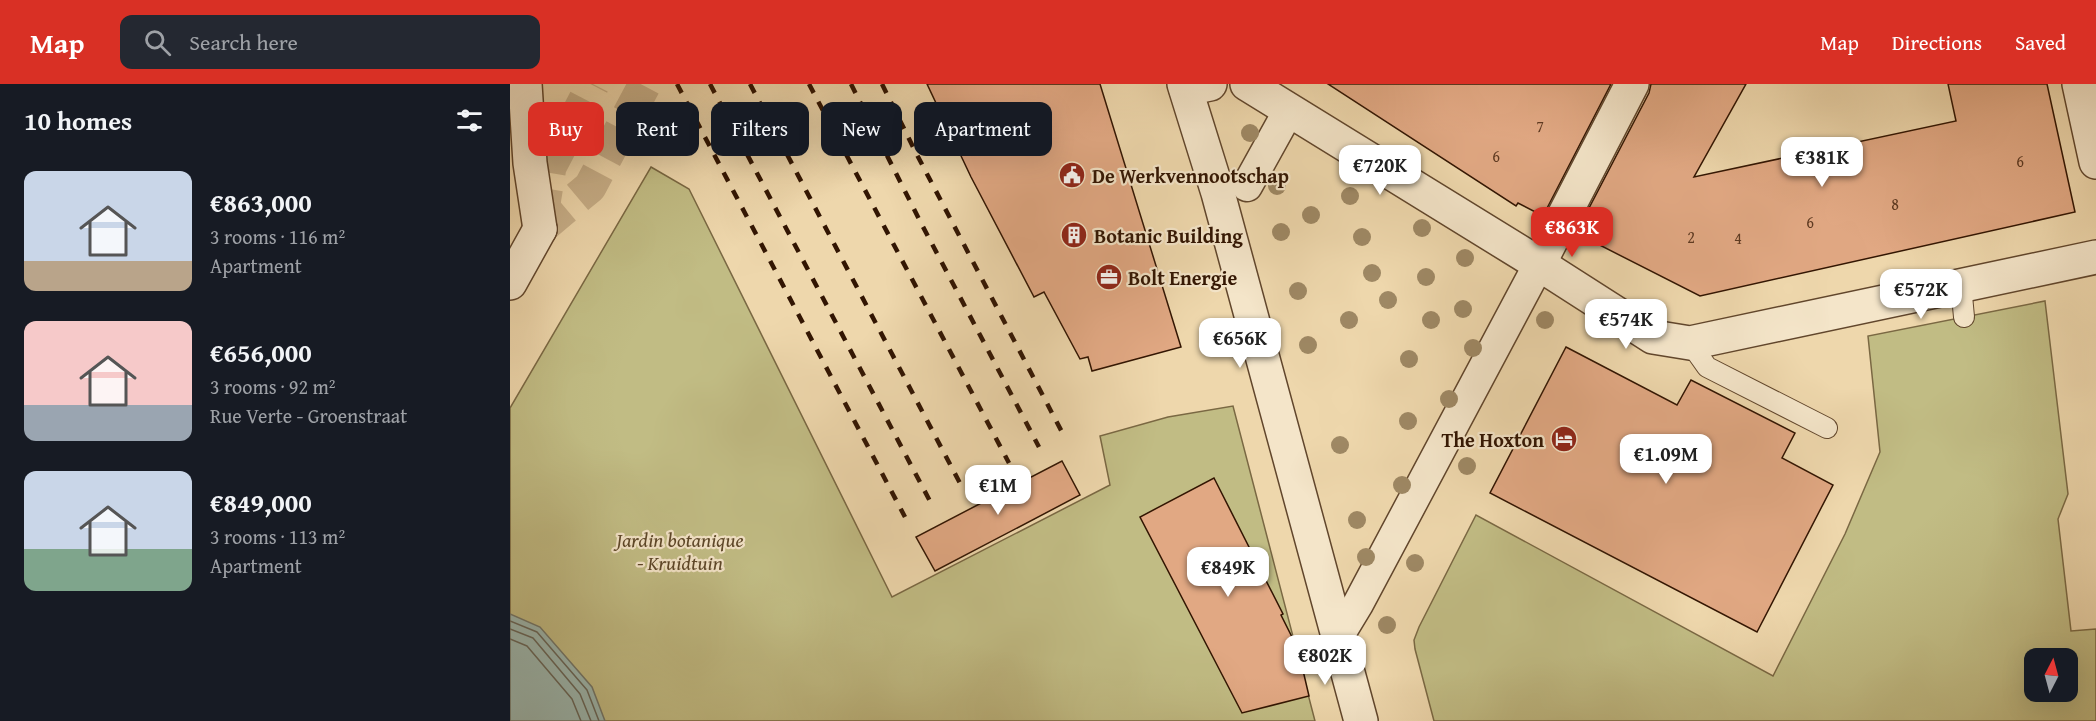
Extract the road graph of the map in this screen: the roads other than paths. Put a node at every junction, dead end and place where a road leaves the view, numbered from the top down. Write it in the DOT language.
graph roads {
  1 [pos="525,84"];
  2 [pos="1247,84"];
  3 [pos="1632,84"];
  4 [pos="2079,84"];
  5 [pos="1193,86"];
  6 [pos="1283,121"];
  7 [pos="2096,162"];
  8 [pos="1247,186"];
  9 [pos="2096,256"];
  10 [pos="1539,264"];
  11 [pos="510,283"];
  12 [pos="1690,343"];
  13 [pos="1827,428"];
  14 [pos="1338,636"];
  15 [pos="1361,721"];
  1 -- 11 [label="street"];
  2 -- 10 [label="street"];
  3 -- 10 [label="street"];
  4 -- 7 [label="street"];
  5 -- 14 [label="street"];
  6 -- 8 [label="street"];
  9 -- 12 [label="street"];
  10 -- 12 [label="street"];
  10 -- 14 [label="street"];
  12 -- 13 [label="lane"];
  14 -- 15 [label="street"];
}
